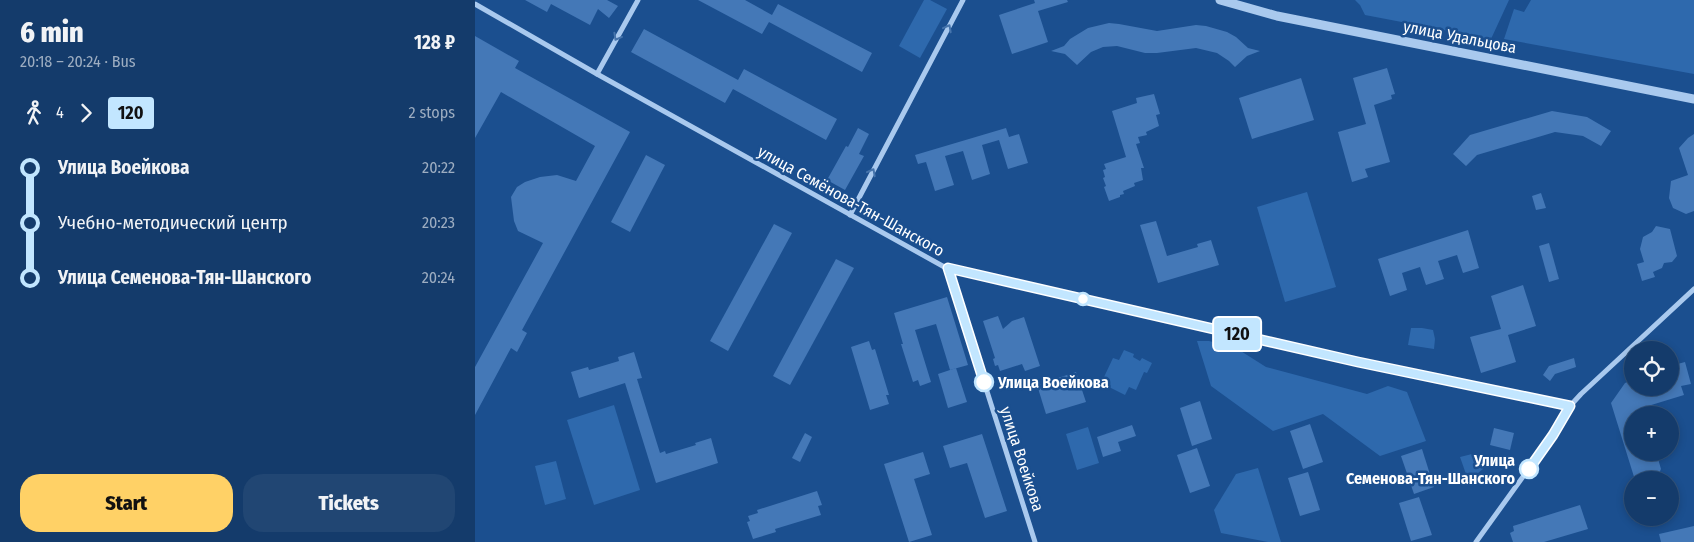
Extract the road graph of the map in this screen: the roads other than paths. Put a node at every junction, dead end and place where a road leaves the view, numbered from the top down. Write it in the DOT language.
graph roads {
  1 [pos="638,0"];
  2 [pos="963,0"];
  3 [pos="1220,0"];
  4 [pos="475,4"];
  5 [pos="597,74"];
  6 [pos="1694,99"];
  7 [pos="850,215"];
  8 [pos="948,268"];
  9 [pos="1694,289"];
  10 [pos="1570,406"];
  11 [pos="1035,542"];
  12 [pos="1476,542"];
  1 -- 5 [label="street, one-way"];
  7 -- 2 [label="street, one-way"];
  3 -- 6 [label="street, улица Удальцова"];
  4 -- 5 [label="street, улица Семёнова-Тян-Шанского"];
  5 -- 7 [label="street, улица Семёнова-Тян-Шанского"];
  7 -- 8 [label="street, улица Семёнова-Тян-Шанского"];
  8 -- 10 [label="street, улица Семёнова-Тян-Шанского"];
  8 -- 11 [label="street, улица Воейкова"];
  9 -- 10 [label="street"];
  10 -- 12 [label="street"];
}
